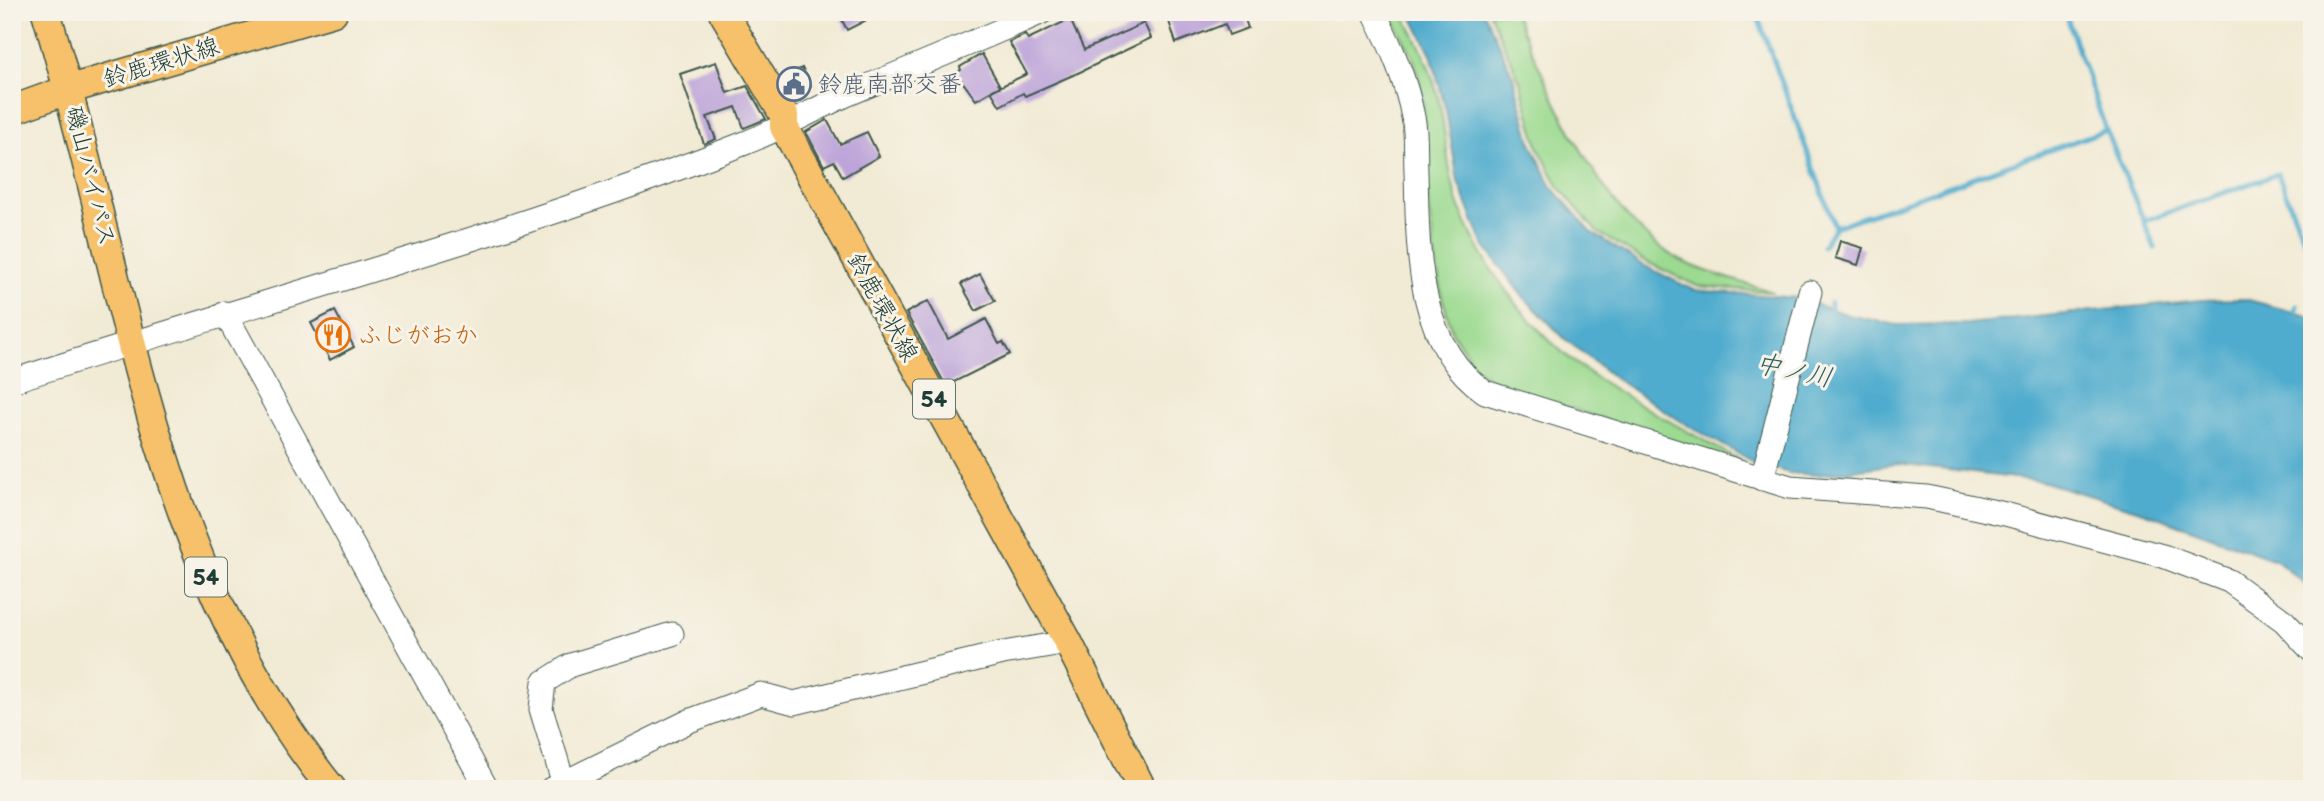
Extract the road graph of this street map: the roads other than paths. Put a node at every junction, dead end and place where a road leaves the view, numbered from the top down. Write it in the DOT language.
graph roads {
  1 [pos="46,12"];
  2 [pos="333,12"];
  3 [pos="723,12"];
  4 [pos="1042,12"];
  5 [pos="1374,12"];
  6 [pos="69,89"];
  7 [pos="12,110"];
  8 [pos="784,127"];
  9 [pos="1810,292"];
  10 [pos="225,313"];
  11 [pos="131,342"];
  12 [pos="12,381"];
  13 [pos="1762,479"];
  14 [pos="672,634"];
  15 [pos="1068,642"];
  16 [pos="2312,651"];
  17 [pos="557,785"];
  18 [pos="332,789"];
  19 [pos="487,789"];
  20 [pos="1142,789"];
  1 -- 6 [label="main road, 磯山バイパス / 54"];
  2 -- 6 [label="main road, 鈴鹿環状線"];
  3 -- 8 [label="main road, 鈴鹿環状線 / 54"];
  4 -- 8 [label="street"];
  5 -- 13 [label="street"];
  6 -- 7 [label="main road, 鈴鹿環状線"];
  6 -- 11 [label="main road, 磯山バイパス / 54"];
  8 -- 10 [label="street"];
  8 -- 15 [label="main road, 鈴鹿環状線 / 54"];
  9 -- 13 [label="street"];
  10 -- 11 [label="street"];
  10 -- 19 [label="street"];
  11 -- 12 [label="street"];
  11 -- 18 [label="main road, 54"];
  13 -- 16 [label="street"];
  14 -- 17 [label="street"];
  15 -- 17 [label="street"];
  15 -- 20 [label="main road, 鈴鹿環状線 / 54"];
}
